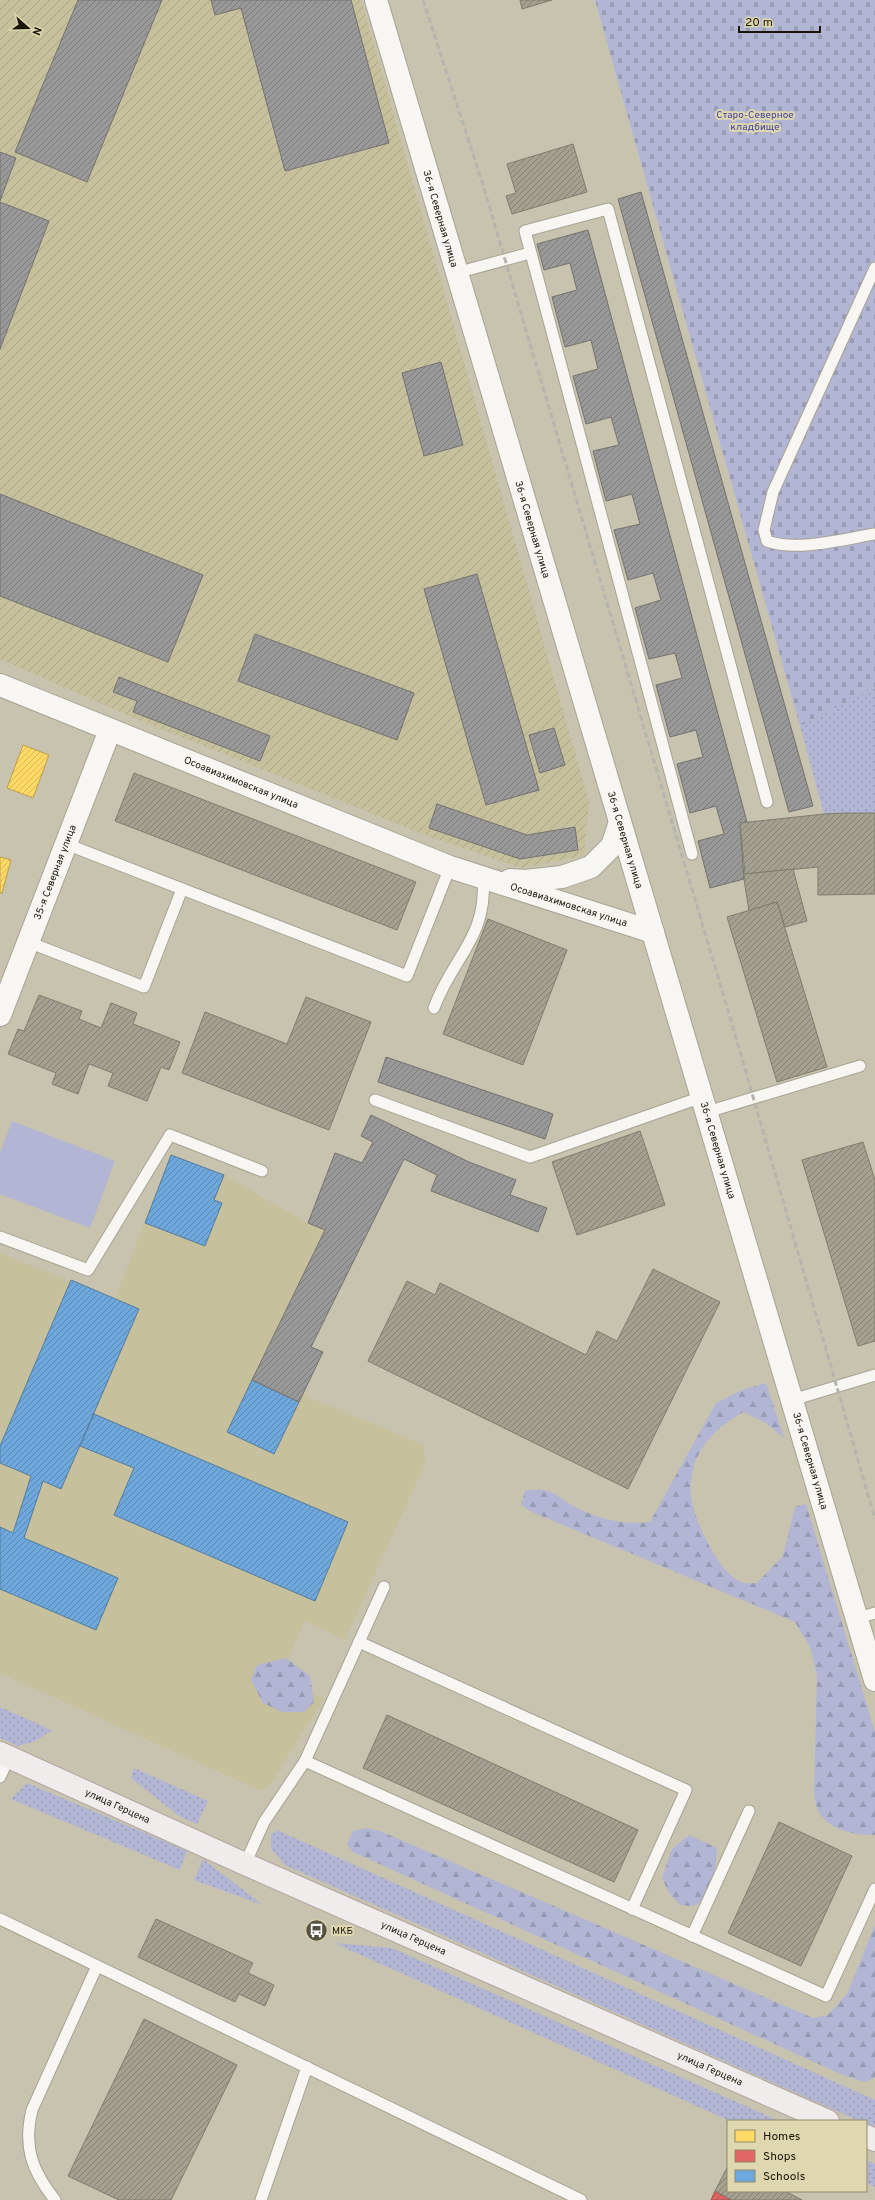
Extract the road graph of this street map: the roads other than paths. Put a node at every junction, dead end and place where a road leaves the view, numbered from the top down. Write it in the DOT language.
graph roads {
  1 [pos="376,0"];
  2 [pos="530,253"];
  3 [pos="875,268"];
  4 [pos="456,273"];
  5 [pos="875,534"];
  6 [pos="0,685"];
  7 [pos="110,730"];
  8 [pos="767,802"];
  9 [pos="620,822"];
  10 [pos="66,844"];
  11 [pos="692,854"];
  12 [pos="450,867"];
  13 [pos="483,878"];
  14 [pos="182,889"];
  15 [pos="653,932"];
  16 [pos="28,942"];
  17 [pos="434,1008"];
  18 [pos="0,1015"];
  19 [pos="860,1066"];
  20 [pos="375,1100"];
  21 [pos="704,1105"];
  22 [pos="262,1171"];
  23 [pos="0,1237"];
  24 [pos="875,1375"];
  25 [pos="792,1400"];
  26 [pos="384,1587"];
  27 [pos="866,1615"];
  28 [pos="359,1642"];
  29 [pos="875,1680"];
  30 [pos="5,1755"];
  31 [pos="305,1761"];
  32 [pos="0,1777"];
  33 [pos="749,1811"];
  34 [pos="244,1864"];
  35 [pos="875,1889"];
  36 [pos="632,1909"];
  37 [pos="0,1919"];
  38 [pos="692,1936"];
  39 [pos="97,1966"];
  40 [pos="307,2067"];
  41 [pos="826,2120"];
  42 [pos="55,2200"];
  43 [pos="261,2200"];
  44 [pos="581,2200"];
  1 -- 4 [label="main road, 36-я Северная улица"];
  2 -- 4 [label="lane"];
  2 -- 8 [label="lane"];
  2 -- 11 [label="lane"];
  3 -- 5 [label="lane"];
  4 -- 9 [label="main road, 36-я Северная улица"];
  6 -- 7 [label="main road, Осоавиахимовская улица"];
  7 -- 10 [label="main road, 35-я Северная улица"];
  7 -- 12 [label="main road, Осоавиахимовская улица"];
  9 -- 13 [label="main road, Осоавиахимовская улица"];
  9 -- 15 [label="main road, 36-я Северная улица"];
  10 -- 14 [label="lane"];
  10 -- 16 [label="main road, 35-я Северная улица"];
  12 -- 13 [label="main road, Осоавиахимовская улица"];
  12 -- 14 [label="lane"];
  13 -- 15 [label="main road, Осоавиахимовская улица"];
  13 -- 17 [label="lane"];
  14 -- 16 [label="lane"];
  15 -- 21 [label="main road, 36-я Северная улица"];
  16 -- 18 [label="main road, 35-я Северная улица"];
  19 -- 21 [label="lane"];
  20 -- 21 [label="lane"];
  21 -- 25 [label="main road, 36-я Северная улица"];
  22 -- 23 [label="lane"];
  24 -- 25 [label="lane"];
  25 -- 27 [label="main road, 36-я Северная улица"];
  26 -- 28 [label="lane"];
  27 -- 29 [label="main road, 36-я Северная улица"];
  28 -- 31 [label="lane"];
  28 -- 36 [label="lane"];
  30 -- 32 [label="lane"];
  30 -- 34 [label="main road, улица Герцена"];
  31 -- 34 [label="lane"];
  31 -- 36 [label="lane"];
  33 -- 38 [label="lane"];
  34 -- 41 [label="main road, улица Герцена"];
  35 -- 38 [label="lane"];
  36 -- 38 [label="lane"];
  37 -- 39 [label="lane"];
  39 -- 40 [label="lane"];
  39 -- 42 [label="lane"];
  40 -- 43 [label="lane"];
  40 -- 44 [label="lane"];
}
